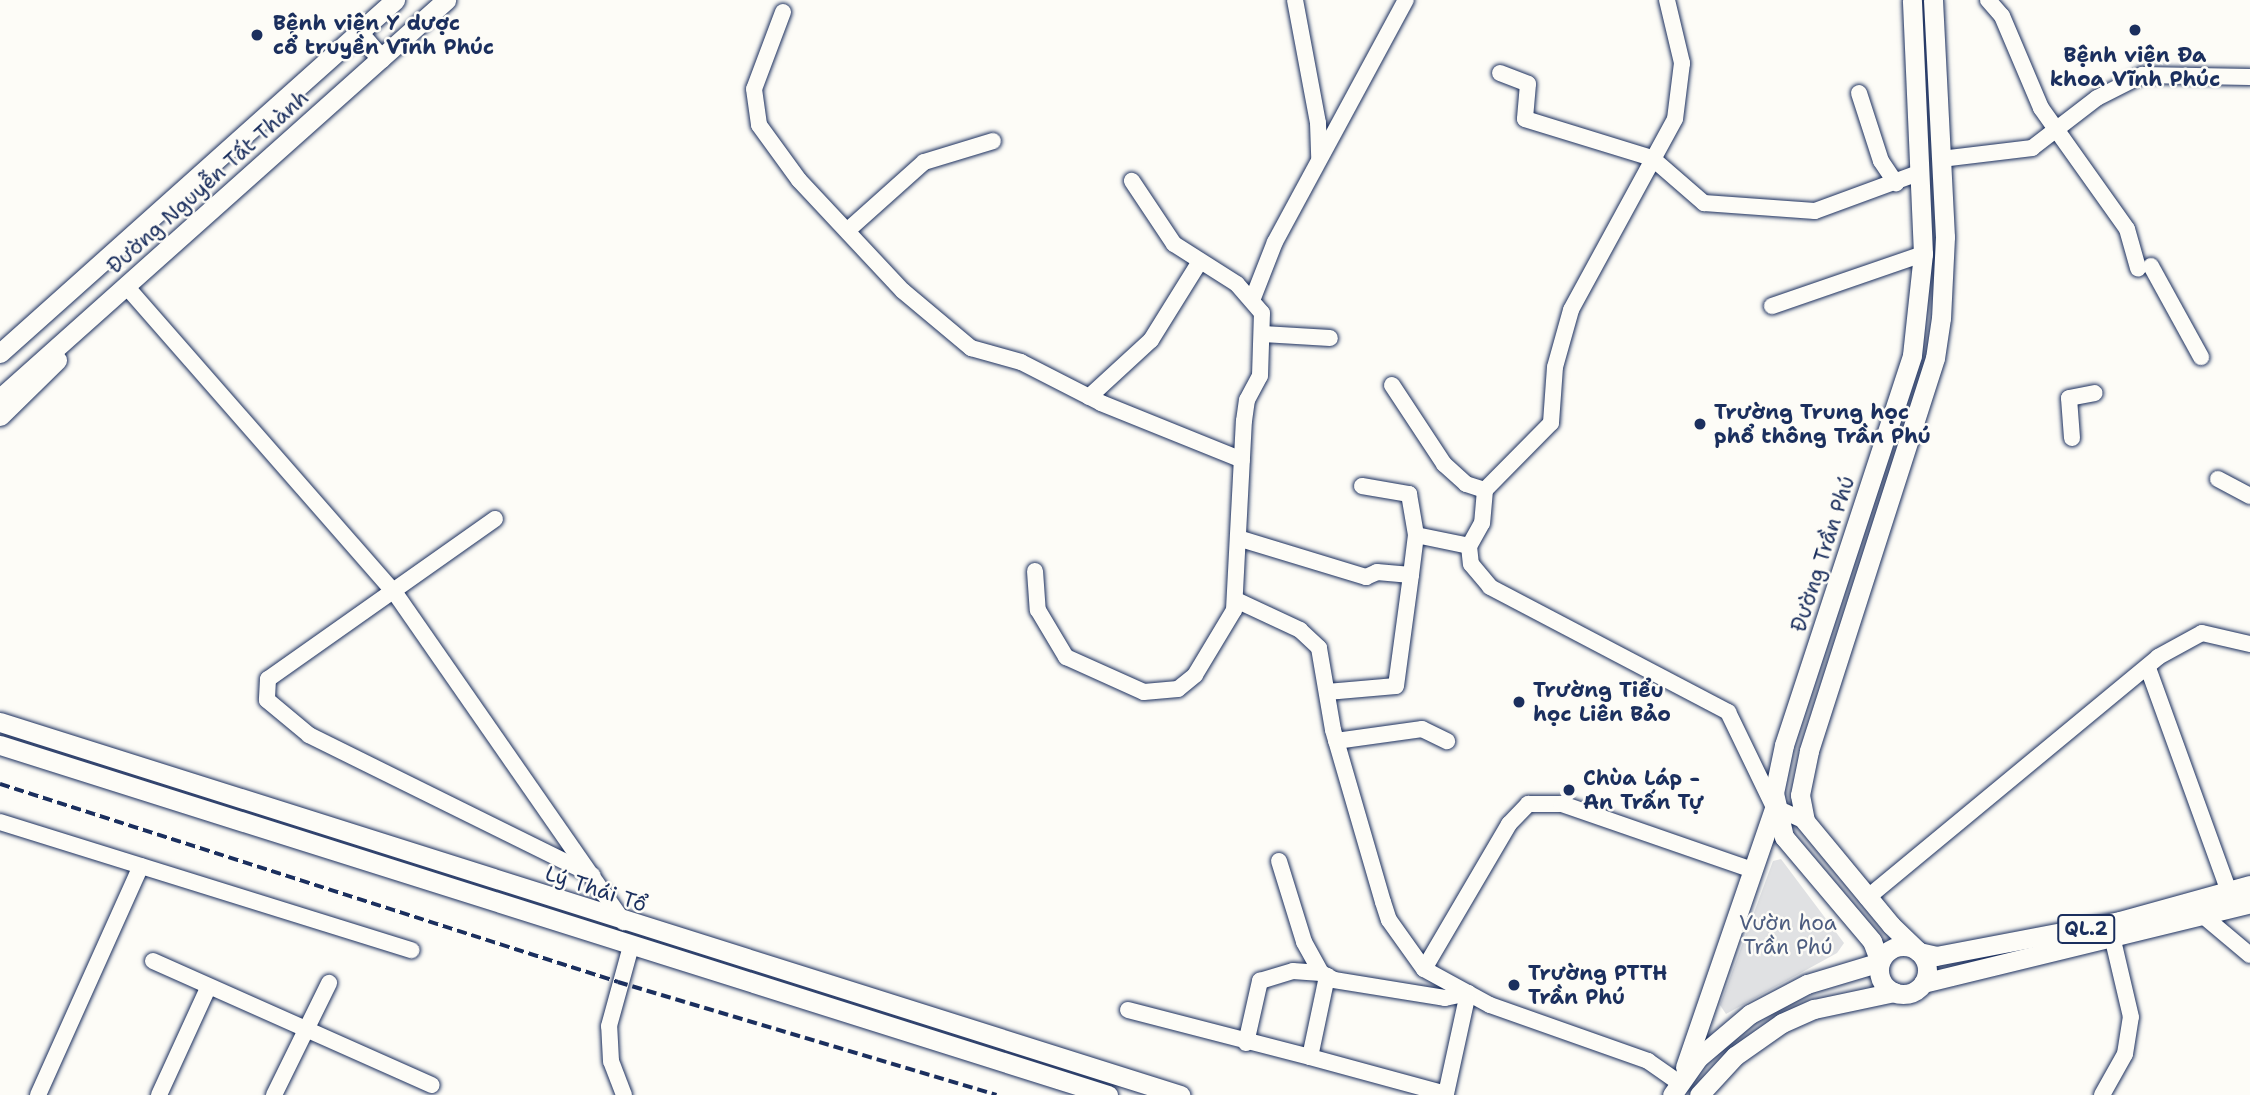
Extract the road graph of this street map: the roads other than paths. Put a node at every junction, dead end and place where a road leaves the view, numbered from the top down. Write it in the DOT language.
graph roads {
  1 [pos="395,0"];
  2 [pos="446,0"];
  3 [pos="1295,0"];
  4 [pos="1406,0"];
  5 [pos="1667,0"];
  6 [pos="1912,0"];
  7 [pos="1933,0"];
  8 [pos="1988,0"];
  9 [pos="783,12"];
  10 [pos="358,32"];
  11 [pos="381,58"];
  12 [pos="1500,73"];
  13 [pos="2250,77"];
  14 [pos="1859,93"];
  15 [pos="2057,130"];
  16 [pos="993,141"];
  17 [pos="1652,158"];
  18 [pos="1941,159"];
  19 [pos="1319,160"];
  20 [pos="1921,172"];
  21 [pos="1132,181"];
  22 [pos="1896,183"];
  23 [pos="848,230"];
  24 [pos="1923,254"];
  25 [pos="1199,263"];
  26 [pos="126,286"];
  27 [pos="72,289"];
  28 [pos="1253,298"];
  29 [pos="1772,306"];
  30 [pos="95,313"];
  31 [pos="1263,334"];
  32 [pos="0,336"];
  33 [pos="1330,338"];
  34 [pos="0,353"];
  35 [pos="2201,357"];
  36 [pos="1392,385"];
  37 [pos="2095,393"];
  38 [pos="1089,397"];
  39 [pos="0,398"];
  40 [pos="0,416"];
  41 [pos="2072,438"];
  42 [pos="1242,460"];
  43 [pos="2218,479"];
  44 [pos="1362,486"];
  45 [pos="1485,490"];
  46 [pos="2250,496"];
  47 [pos="495,519"];
  48 [pos="1416,535"];
  49 [pos="1241,539"];
  50 [pos="1469,546"];
  51 [pos="1035,571"];
  52 [pos="1411,575"];
  53 [pos="395,593"];
  54 [pos="1236,600"];
  55 [pos="2250,644"];
  56 [pos="2148,667"];
  57 [pos="1327,692"];
  58 [pos="0,722"];
  59 [pos="1336,741"];
  60 [pos="1447,741"];
  61 [pos="0,745"];
  62 [pos="1774,807"];
  63 [pos="1805,821"];
  64 [pos="0,822"];
  65 [pos="432,861"];
  66 [pos="1279,861"];
  67 [pos="141,866"];
  68 [pos="1753,870"];
  69 [pos="596,877"];
  70 [pos="426,881"];
  71 [pos="2250,885"];
  72 [pos="2229,892"];
  73 [pos="1867,898"];
  74 [pos="2250,903"];
  75 [pos="2190,904"];
  76 [pos="2204,918"];
  77 [pos="624,922"];
  78 [pos="2113,940"];
  79 [pos="631,946"];
  80 [pos="412,950"];
  81 [pos="719,952"];
  82 [pos="1919,952"];
  83 [pos="2250,955"];
  84 [pos="153,961"];
  85 [pos="1880,962"];
  86 [pos="1424,969"];
  87 [pos="714,972"];
  88 [pos="1324,974"];
  89 [pos="1923,982"];
  90 [pos="329,983"];
  91 [pos="208,988"];
  92 [pos="1894,992"];
  93 [pos="1468,993"];
  94 [pos="1128,1010"];
  95 [pos="306,1031"];
  96 [pos="1246,1043"];
  97 [pos="1310,1056"];
  98 [pos="432,1085"];
  99 [pos="1676,1089"];
  100 [pos="38,1095"];
  101 [pos="159,1095"];
  102 [pos="274,1095"];
  103 [pos="624,1095"];
  104 [pos="1108,1095"];
  105 [pos="1180,1095"];
  106 [pos="1699,1095"];
  107 [pos="2102,1095"];
  1 -- 10 [label="main road, Đường Nguyễn Tất Thành"];
  2 -- 11 [label="main road, Đường Nguyễn Tất Thành"];
  3 -- 19 [label="street"];
  4 -- 19 [label="street"];
  5 -- 17 [label="street"];
  6 -- 20 [label="main road, Đường Trần Phú"];
  7 -- 18 [label="main road"];
  8 -- 15 [label="street"];
  9 -- 23 [label="street"];
  10 -- 11 [label="main road"];
  10 -- 27 [label="main road, Đường Nguyễn Tất Thành"];
  11 -- 26 [label="main road, Đường Nguyễn Tất Thành"];
  12 -- 17 [label="street"];
  13 -- 15 [label="street"];
  14 -- 22 [label="street"];
  15 -- 18 [label="street"];
  15 -- 35 [label="street"];
  16 -- 23 [label="street"];
  17 -- 22 [label="street"];
  17 -- 45 [label="street"];
  18 -- 63 [label="main road"];
  19 -- 28 [label="street"];
  20 -- 22 [label="street"];
  20 -- 24 [label="main road, Đường Trần Phú"];
  21 -- 25 [label="street"];
  23 -- 38 [label="street"];
  24 -- 29 [label="street"];
  24 -- 62 [label="main road, Đường Trần Phú"];
  25 -- 28 [label="street"];
  25 -- 38 [label="street"];
  26 -- 30 [label="main road, Đường Nguyễn Tất Thành"];
  26 -- 53 [label="street"];
  27 -- 32 [label="main road"];
  27 -- 34 [label="main road, Đường Nguyễn Tất Thành"];
  28 -- 31 [label="street"];
  30 -- 39 [label="main road, Đường Nguyễn Tất Thành"];
  30 -- 40 [label="main road"];
  31 -- 33 [label="street"];
  31 -- 42 [label="street"];
  36 -- 45 [label="street"];
  37 -- 41 [label="street"];
  38 -- 42 [label="street"];
  42 -- 49 [label="street"];
  43 -- 46 [label="street"];
  44 -- 48 [label="street"];
  45 -- 50 [label="street"];
  47 -- 53 [label="street"];
  48 -- 50 [label="street"];
  48 -- 52 [label="street"];
  49 -- 52 [label="street"];
  49 -- 54 [label="street"];
  50 -- 62 [label="street"];
  51 -- 54 [label="street"];
  52 -- 57 [label="street"];
  53 -- 69 [label="street"];
  53 -- 69 [label="street"];
  54 -- 57 [label="street"];
  55 -- 56 [label="street"];
  56 -- 72 [label="street"];
  56 -- 73 [label="street"];
  57 -- 59 [label="street"];
  58 -- 65 [label="main road, Lý Thái Tổ"];
  59 -- 60 [label="street"];
  59 -- 86 [label="street"];
  61 -- 70 [label="main road, Lý Thái Tổ"];
  62 -- 63 [label="street"];
  62 -- 68 [label="main road"];
  62 -- 85 [label="main road, Đường Trần Phú"];
  63 -- 73 [label="main road"];
  64 -- 67 [label="street"];
  65 -- 70 [label="main road"];
  65 -- 77 [label="main road, Lý Thái Tổ"];
  66 -- 88 [label="street"];
  67 -- 80 [label="street"];
  67 -- 100 [label="street"];
  68 -- 86 [label="street"];
  68 -- 99 [label="main road"];
  69 -- 77 [label="street"];
  70 -- 79 [label="main road, Lý Thái Tổ"];
  71 -- 72 [label="main road, QL.2"];
  72 -- 75 [label="main road, QL.2"];
  73 -- 82 [label="main road"];
  74 -- 76 [label="main road, QL.2"];
  75 -- 76 [label="street"];
  75 -- 82 [label="main road, QL.2"];
  76 -- 78 [label="main road, QL.2"];
  76 -- 83 [label="street"];
  77 -- 81 [label="main road, Lý Thái Tổ"];
  78 -- 89 [label="main road, QL.2"];
  78 -- 107 [label="street"];
  79 -- 87 [label="main road, Lý Thái Tổ"];
  79 -- 103 [label="street"];
  81 -- 87 [label="main road"];
  81 -- 105 [label="main road, Lý Thái Tổ"];
  82 -- 85 [label="main road, QL.2"];
  82 -- 89 [label="main road"];
  84 -- 91 [label="street"];
  85 -- 92 [label="main road"];
  85 -- 99 [label="main road, QL.2"];
  86 -- 93 [label="street"];
  87 -- 104 [label="main road, Lý Thái Tổ"];
  88 -- 93 [label="street"];
  88 -- 96 [label="street"];
  88 -- 97 [label="street"];
  89 -- 92 [label="main road, QL.2"];
  90 -- 95 [label="street"];
  91 -- 95 [label="street"];
  91 -- 101 [label="street"];
  92 -- 106 [label="main road, QL.2"];
  93 -- 97 [label="street"];
  93 -- 99 [label="street"];
  94 -- 96 [label="street"];
  95 -- 98 [label="street"];
  95 -- 102 [label="street"];
  96 -- 97 [label="street"];
}
